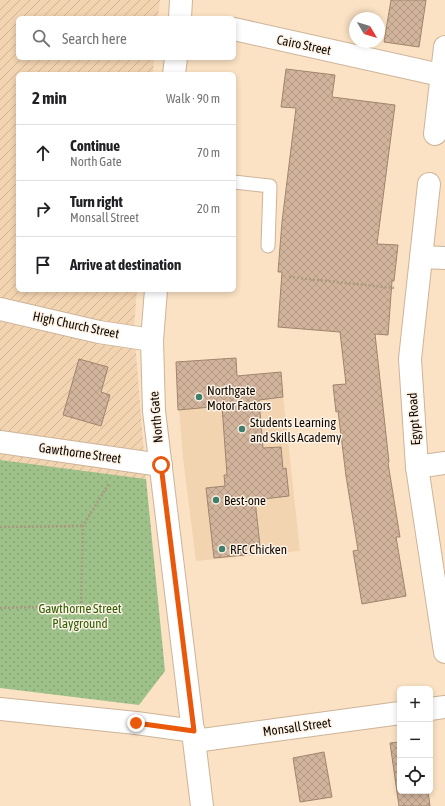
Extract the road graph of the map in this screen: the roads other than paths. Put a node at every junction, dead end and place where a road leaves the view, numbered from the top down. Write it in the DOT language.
graph roads {
  1 [pos="236,29"];
  2 [pos="445,47"];
  3 [pos="176,60"];
  4 [pos="174,72"];
  5 [pos="443,75"];
  6 [pos="435,134"];
  7 [pos="236,182"];
  8 [pos="429,184"];
  9 [pos="268,246"];
  10 [pos="421,257"];
  11 [pos="445,258"];
  12 [pos="156,292"];
  13 [pos="0,309"];
  14 [pos="152,340"];
  15 [pos="0,442"];
  16 [pos="445,463"];
  17 [pos="161,465"];
  18 [pos="418,467"];
  19 [pos="445,652"];
  20 [pos="445,707"];
  21 [pos="0,709"];
  22 [pos="433,709"];
  23 [pos="397,713"];
  24 [pos="194,736"];
  25 [pos="202,806"];
  1 -- 5 [label="street, Cairo Street"];
  2 -- 5 [label="street"];
  3 -- 4 [label="street"];
  5 -- 6 [label="street"];
  7 -- 9 [label="lane"];
  8 -- 10 [label="street, Egypt Road"];
  10 -- 11 [label="street"];
  10 -- 18 [label="street, Egypt Road"];
  12 -- 14 [label="street, North Gate"];
  13 -- 14 [label="street, High Church Street"];
  14 -- 17 [label="street, North Gate"];
  15 -- 17 [label="street, Gawthorne Street"];
  16 -- 18 [label="street"];
  17 -- 24 [label="street, North Gate"];
  18 -- 19 [label="street, Egypt Road"];
  20 -- 22 [label="street"];
  21 -- 24 [label="street, Monsall Street"];
  23 -- 24 [label="street, Monsall Street"];
  24 -- 25 [label="street, North Gate"];
}
